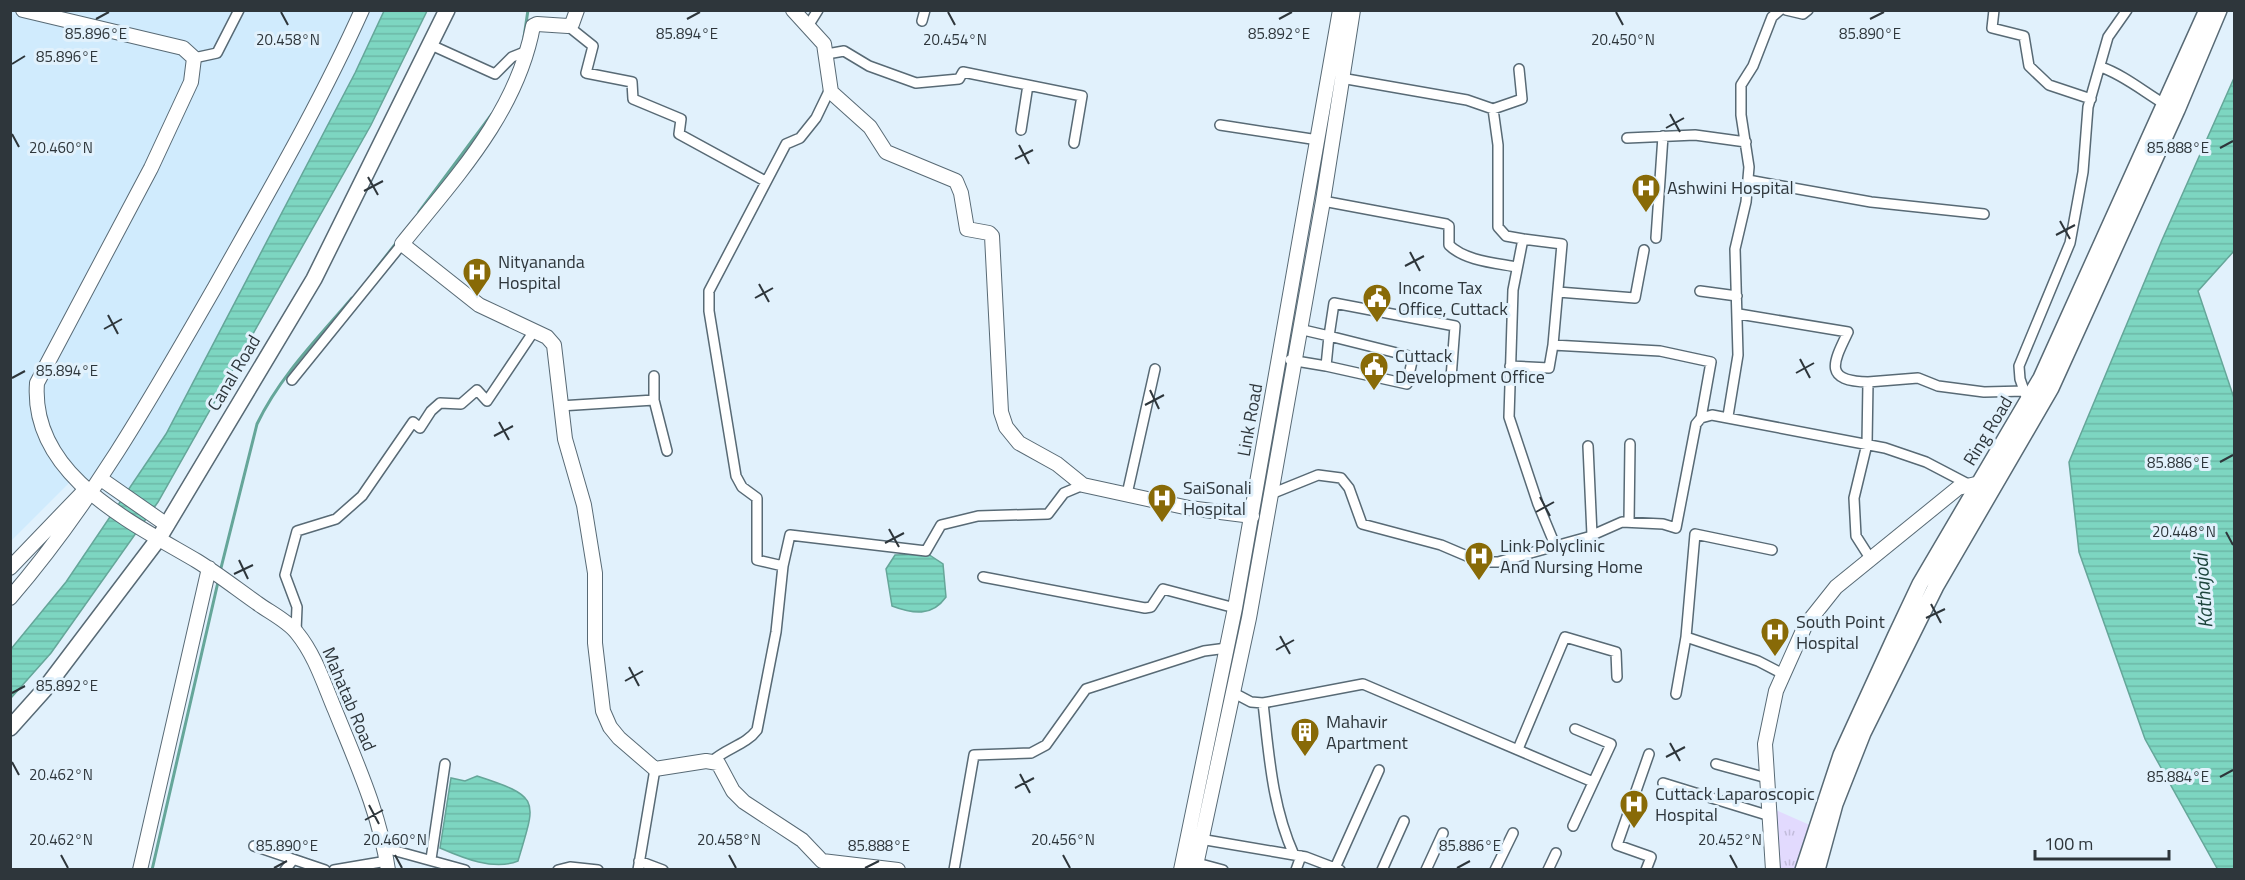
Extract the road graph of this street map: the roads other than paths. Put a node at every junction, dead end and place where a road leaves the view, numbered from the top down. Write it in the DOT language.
graph roads {
  1 [pos="23,10"];
  2 [pos="238,10"];
  3 [pos="362,10"];
  4 [pos="447,10"];
  5 [pos="577,10"];
  6 [pos="794,10"];
  7 [pos="818,10"];
  8 [pos="925,10"];
  9 [pos="1340,10"];
  10 [pos="1353,10"];
  11 [pos="1780,10"];
  12 [pos="1786,10"];
  13 [pos="1808,10"];
  14 [pos="1994,10"];
  15 [pos="2127,10"];
  16 [pos="2207,10"];
  17 [pos="2219,10"];
  18 [pos="69,15"];
  19 [pos="922,21"];
  20 [pos="568,26"];
  21 [pos="808,26"];
  22 [pos="431,45"];
  23 [pos="527,51"];
  24 [pos="827,54"];
  25 [pos="194,58"];
  26 [pos="2100,67"];
  27 [pos="1519,69"];
  28 [pos="1341,78"];
  29 [pos="1028,85"];
  30 [pos="830,89"];
  31 [pos="2091,99"];
  32 [pos="2166,105"];
  33 [pos="1493,109"];
  34 [pos="1220,125"];
  35 [pos="1021,130"];
  36 [pos="1663,136"];
  37 [pos="1628,138"];
  38 [pos="1318,140"];
  39 [pos="1746,142"];
  40 [pos="1074,143"];
  41 [pos="1748,180"];
  42 [pos="765,181"];
  43 [pos="1323,201"];
  44 [pos="1984,213"];
  45 [pos="1523,238"];
  46 [pos="1656,238"];
  47 [pos="402,244"];
  48 [pos="1644,250"];
  49 [pos="1517,267"];
  50 [pos="1700,291"];
  51 [pos="1558,292"];
  52 [pos="1737,296"];
  53 [pos="1739,314"];
  54 [pos="1299,329"];
  55 [pos="534,331"];
  56 [pos="1329,336"];
  57 [pos="1553,345"];
  58 [pos="1286,359"];
  59 [pos="1326,366"];
  60 [pos="1510,366"];
  61 [pos="1155,369"];
  62 [pos="654,376"];
  63 [pos="1451,378"];
  64 [pos="292,380"];
  65 [pos="1868,382"];
  66 [pos="2027,396"];
  67 [pos="654,400"];
  68 [pos="561,406"];
  69 [pos="1728,416"];
  70 [pos="1701,418"];
  71 [pos="1630,444"];
  72 [pos="1867,444"];
  73 [pos="1588,446"];
  74 [pos="667,451"];
  75 [pos="100,479"];
  76 [pos="1083,485"];
  77 [pos="1981,486"];
  78 [pos="85,489"];
  79 [pos="1127,494"];
  80 [pos="1270,494"];
  81 [pos="1252,516"];
  82 [pos="1629,522"];
  83 [pos="1676,528"];
  84 [pos="160,532"];
  85 [pos="1695,534"];
  86 [pos="1592,535"];
  87 [pos="1555,544"];
  88 [pos="1772,550"];
  89 [pos="10,556"];
  90 [pos="1870,558"];
  91 [pos="783,566"];
  92 [pos="10,568"];
  93 [pos="215,573"];
  94 [pos="982,577"];
  95 [pos="10,598"];
  96 [pos="1235,608"];
  97 [pos="296,631"];
  98 [pos="1686,637"];
  99 [pos="1227,648"];
  100 [pos="1783,674"];
  101 [pos="1617,677"];
  102 [pos="1229,683"];
  103 [pos="1676,694"];
  104 [pos="1263,703"];
  105 [pos="10,728"];
  106 [pos="1575,729"];
  107 [pos="1518,749"];
  108 [pos="1649,754"];
  109 [pos="711,762"];
  110 [pos="445,764"];
  111 [pos="1716,764"];
  112 [pos="655,769"];
  113 [pos="1379,770"];
  114 [pos="1767,778"];
  115 [pos="1593,782"];
  116 [pos="1663,783"];
  117 [pos="1770,816"];
  118 [pos="1404,821"];
  119 [pos="1573,826"];
  120 [pos="1443,833"];
  121 [pos="1513,833"];
  122 [pos="1200,839"];
  123 [pos="254,846"];
  124 [pos="1556,853"];
  125 [pos="1298,855"];
  126 [pos="431,859"];
  127 [pos="293,860"];
  128 [pos="387,860"];
  129 [pos="638,865"];
  130 [pos="820,865"];
  131 [pos="1196,866"];
  132 [pos="1337,868"];
  133 [pos="140,870"];
  134 [pos="285,870"];
  135 [pos="325,870"];
  136 [pos="334,870"];
  137 [pos="465,870"];
  138 [pos="558,870"];
  139 [pos="598,870"];
  140 [pos="663,870"];
  141 [pos="898,870"];
  142 [pos="954,870"];
  143 [pos="1181,870"];
  144 [pos="1223,870"];
  145 [pos="1296,870"];
  146 [pos="1382,870"];
  147 [pos="1426,870"];
  148 [pos="1496,870"];
  149 [pos="1548,870"];
  150 [pos="1646,870"];
  151 [pos="1773,870"];
  152 [pos="1803,870"];
  153 [pos="1817,870"];
  1 -- 18 [label="main road"];
  2 -- 25 [label="street"];
  3 -- 75 [label="main road"];
  4 -- 22 [label="main road, Canal Road"];
  5 -- 20 [label="main road"];
  6 -- 21 [label="main road"];
  7 -- 21 [label="street"];
  8 -- 19 [label="street"];
  9 -- 38 [label="main road, Link Road"];
  10 -- 28 [label="main road, Link Road"];
  11 -- 39 [label="street"];
  12 -- 13 [label="street"];
  14 -- 31 [label="street"];
  15 -- 26 [label="street"];
  16 -- 32 [label="main road, Ring Road"];
  17 -- 77 [label="main road, Ring Road"];
  18 -- 25 [label="main road"];
  20 -- 23 [label="main road"];
  20 -- 42 [label="street"];
  21 -- 24 [label="main road"];
  22 -- 23 [label="street"];
  22 -- 84 [label="main road, Canal Road"];
  23 -- 47 [label="main road"];
  24 -- 29 [label="street"];
  24 -- 30 [label="main road"];
  25 -- 78 [label="main road"];
  26 -- 31 [label="street"];
  26 -- 32 [label="street"];
  27 -- 33 [label="street"];
  28 -- 33 [label="street"];
  28 -- 43 [label="main road, Link Road"];
  29 -- 35 [label="street"];
  29 -- 40 [label="street"];
  30 -- 42 [label="street"];
  30 -- 76 [label="main road"];
  31 -- 66 [label="street"];
  32 -- 66 [label="main road, Ring Road"];
  33 -- 45 [label="street"];
  34 -- 38 [label="street"];
  36 -- 37 [label="street"];
  36 -- 39 [label="street"];
  36 -- 46 [label="street"];
  38 -- 58 [label="main road, Link Road"];
  39 -- 41 [label="street"];
  41 -- 44 [label="street"];
  41 -- 52 [label="street"];
  42 -- 91 [label="street"];
  43 -- 49 [label="street"];
  43 -- 54 [label="main road, Link Road"];
  45 -- 49 [label="street"];
  45 -- 51 [label="street"];
  47 -- 55 [label="main road"];
  47 -- 64 [label="street"];
  48 -- 51 [label="street"];
  49 -- 60 [label="street"];
  50 -- 52 [label="street"];
  51 -- 57 [label="street"];
  52 -- 53 [label="street"];
  53 -- 65 [label="street"];
  53 -- 69 [label="street"];
  54 -- 56 [label="street"];
  54 -- 58 [label="main road, Link Road"];
  55 -- 68 [label="main road"];
  55 -- 97 [label="street"];
  56 -- 59 [label="street"];
  56 -- 59 [label="street"];
  56 -- 63 [label="street"];
  57 -- 60 [label="street"];
  57 -- 70 [label="street"];
  58 -- 59 [label="street"];
  58 -- 80 [label="main road, Link Road"];
  58 -- 81 [label="main road, Link Road"];
  60 -- 87 [label="street"];
  61 -- 79 [label="street"];
  62 -- 67 [label="street"];
  65 -- 66 [label="street"];
  65 -- 72 [label="street"];
  66 -- 77 [label="main road, Ring Road"];
  67 -- 68 [label="street"];
  67 -- 74 [label="street"];
  68 -- 112 [label="main road"];
  69 -- 70 [label="street"];
  69 -- 72 [label="street"];
  70 -- 83 [label="street"];
  71 -- 82 [label="street"];
  72 -- 77 [label="street"];
  72 -- 90 [label="street"];
  73 -- 86 [label="street"];
  75 -- 78 [label="main road"];
  75 -- 84 [label="main road"];
  76 -- 79 [label="main road"];
  76 -- 91 [label="street"];
  77 -- 90 [label="main road"];
  77 -- 152 [label="main road, Ring Road"];
  77 -- 153 [label="main road, Ring Road"];
  78 -- 84 [label="main road"];
  78 -- 89 [label="main road"];
  78 -- 92 [label="main road"];
  78 -- 95 [label="main road"];
  79 -- 81 [label="main road"];
  80 -- 87 [label="street"];
  80 -- 102 [label="main road, Link Road"];
  81 -- 96 [label="main road, Link Road"];
  82 -- 83 [label="street"];
  82 -- 86 [label="street"];
  83 -- 85 [label="street"];
  84 -- 93 [label="main road, Mahatab Road"];
  84 -- 105 [label="main road, Canal Road"];
  85 -- 88 [label="street"];
  85 -- 98 [label="street"];
  86 -- 87 [label="street"];
  90 -- 100 [label="main road"];
  91 -- 109 [label="street"];
  93 -- 97 [label="main road, Mahatab Road"];
  93 -- 133 [label="main road"];
  94 -- 96 [label="street"];
  96 -- 99 [label="main road, Link Road"];
  97 -- 128 [label="main road, Mahatab Road"];
  98 -- 100 [label="street"];
  98 -- 103 [label="street"];
  99 -- 102 [label="main road, Link Road"];
  99 -- 142 [label="street"];
  100 -- 114 [label="main road"];
  101 -- 107 [label="street"];
  102 -- 104 [label="street"];
  102 -- 122 [label="main road, Link Road"];
  102 -- 143 [label="main road, Link Road"];
  104 -- 107 [label="street"];
  104 -- 125 [label="street"];
  106 -- 115 [label="street"];
  107 -- 115 [label="street"];
  108 -- 150 [label="street"];
  109 -- 112 [label="main road"];
  109 -- 130 [label="main road"];
  110 -- 126 [label="street"];
  111 -- 114 [label="street"];
  112 -- 129 [label="street"];
  113 -- 132 [label="street"];
  114 -- 117 [label="main road"];
  115 -- 119 [label="street"];
  116 -- 117 [label="street"];
  117 -- 151 [label="main road"];
  118 -- 146 [label="street"];
  120 -- 147 [label="street"];
  121 -- 148 [label="street"];
  122 -- 125 [label="street"];
  122 -- 131 [label="main road, Link Road"];
  123 -- 127 [label="street"];
  124 -- 149 [label="street"];
  125 -- 132 [label="street"];
  125 -- 145 [label="street"];
  126 -- 128 [label="street"];
  126 -- 137 [label="street"];
  127 -- 134 [label="street"];
  127 -- 135 [label="street"];
  128 -- 136 [label="street"];
  129 -- 140 [label="street"];
  130 -- 141 [label="main road"];
  131 -- 144 [label="street"];
  138 -- 139 [label="street"];
}
